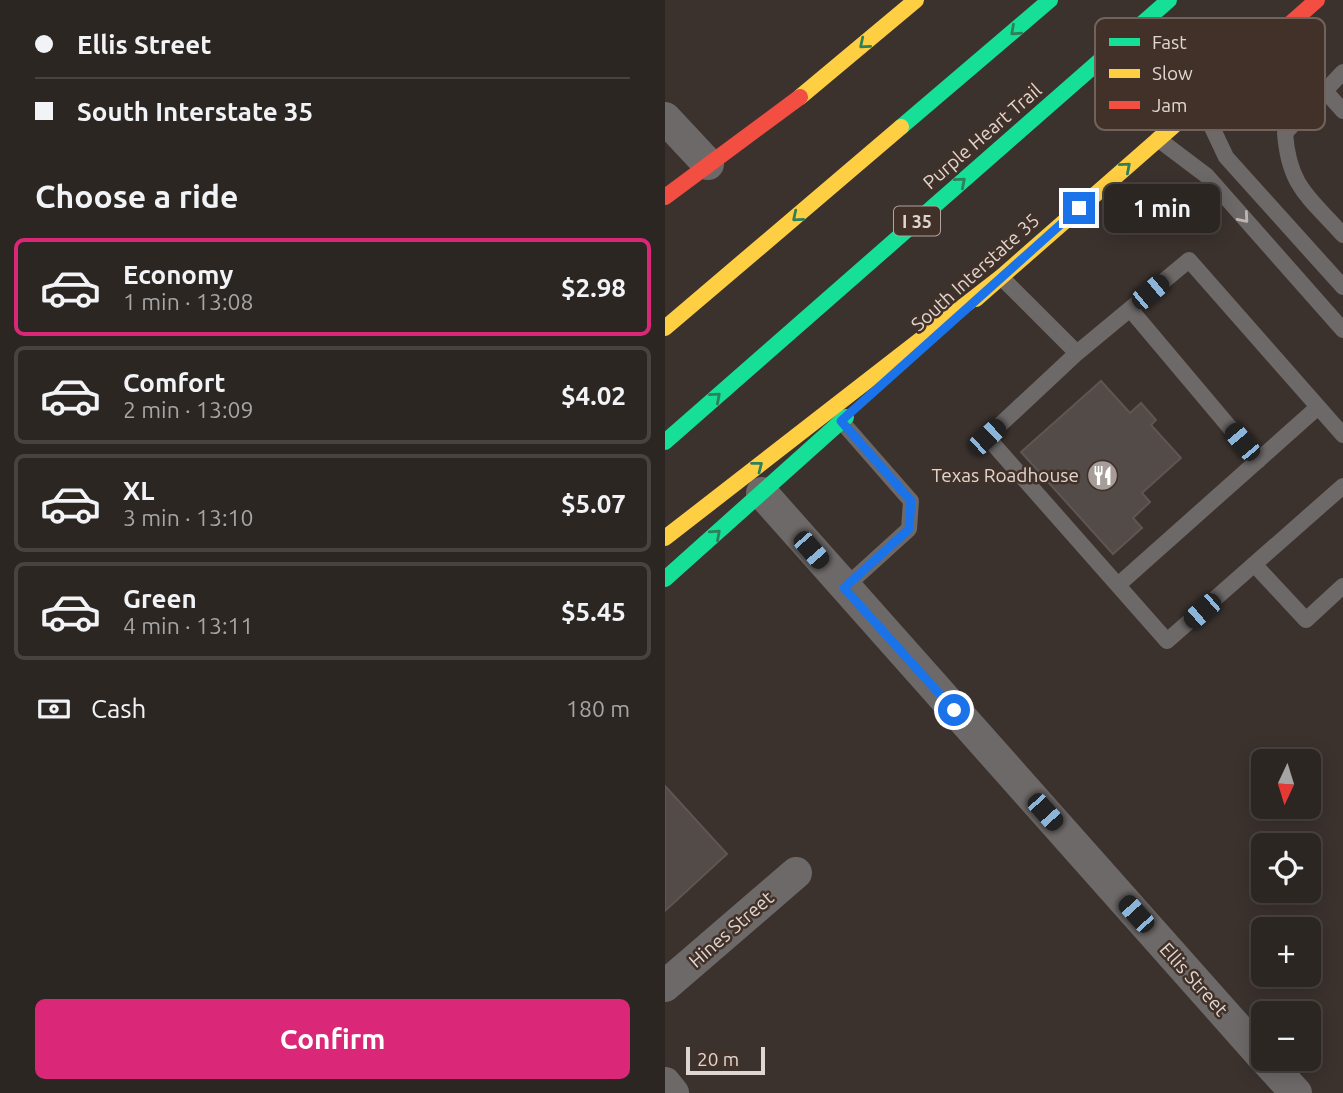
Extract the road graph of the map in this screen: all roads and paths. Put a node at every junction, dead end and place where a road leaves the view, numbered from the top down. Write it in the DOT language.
graph roads {
  1 [pos="916,0"];
  2 [pos="1050,0"];
  3 [pos="1169,0"];
  4 [pos="1317,0"];
  5 [pos="1148,18"];
  6 [pos="1296,18"];
  7 [pos="980,62"];
  8 [pos="1095,65"];
  9 [pos="1343,72"];
  10 [pos="1325,89"];
  11 [pos="1325,91"];
  12 [pos="1343,111"];
  13 [pos="665,118"];
  14 [pos="1168,130"];
  15 [pos="1213,130"];
  16 [pos="1289,130"];
  17 [pos="1158,139"];
  18 [pos="708,164"];
  19 [pos="665,197"];
  20 [pos="763,223"];
  21 [pos="1343,235"];
  22 [pos="1306,246"];
  23 [pos="1287,266"];
  24 [pos="1001,277"];
  25 [pos="1343,287"];
  26 [pos="1130,309"];
  27 [pos="665,328"];
  28 [pos="1343,330"];
  29 [pos="1077,353"];
  30 [pos="1318,407"];
  31 [pos="841,421"];
  32 [pos="1343,435"];
  33 [pos="665,442"];
  34 [pos="1258,460"];
  35 [pos="1343,486"];
  36 [pos="762,493"];
  37 [pos="665,538"];
  38 [pos="1254,564"];
  39 [pos="665,579"];
  40 [pos="1118,585"];
  41 [pos="1343,586"];
  42 [pos="844,588"];
  43 [pos="796,873"];
  44 [pos="665,986"];
  45 [pos="1251,1043"];
  46 [pos="1274,1071"];
  47 [pos="665,1083"];
  48 [pos="1290,1091"];
  49 [pos="673,1093"];
  1 -- 18 [label="main road, one-way"];
  2 -- 7 [label="main road, one-way"];
  5 -- 3 [label="main road, Purple Heart Trail / I 35, one-way"];
  4 -- 6 [label="main road, South Interstate 35"];
  7 -- 20 [label="main road"];
  7 -- 27 [label="main road, one-way"];
  33 -- 8 [label="main road, Purple Heart Trail / I 35, one-way"];
  9 -- 10 [label="lane"];
  11 -- 12 [label="lane"];
  13 -- 18 [label="street"];
  14 -- 17 [label="main road, South Interstate 35"];
  15 -- 22 [label="lane"];
  16 -- 21 [label="lane"];
  17 -- 23 [label="lane, one-way"];
  24 -- 17 [label="main road, South Interstate 35, one-way"];
  18 -- 19 [label="main road"];
  22 -- 23 [label="lane"];
  22 -- 25 [label="lane"];
  23 -- 28 [label="lane"];
  24 -- 29 [label="lane"];
  24 -- 31 [label="main road, South Interstate 35"];
  37 -- 24 [label="main road, one-way"];
  26 -- 29 [label="lane"];
  26 -- 30 [label="lane"];
  26 -- 34 [label="lane"];
  29 -- 40 [label="lane"];
  30 -- 32 [label="lane"];
  30 -- 34 [label="lane"];
  31 -- 36 [label="main road, South Interstate 35"];
  31 -- 42 [label="lane"];
  34 -- 40 [label="lane"];
  35 -- 38 [label="lane"];
  39 -- 36 [label="main road, South Interstate 35, one-way"];
  36 -- 42 [label="street, Ellis Street"];
  38 -- 40 [label="lane"];
  38 -- 41 [label="lane"];
  42 -- 45 [label="street, Ellis Street"];
  43 -- 44 [label="street, Hines Street"];
  46 -- 48 [label="street, Ellis Street"];
  47 -- 49 [label="street"];
}
